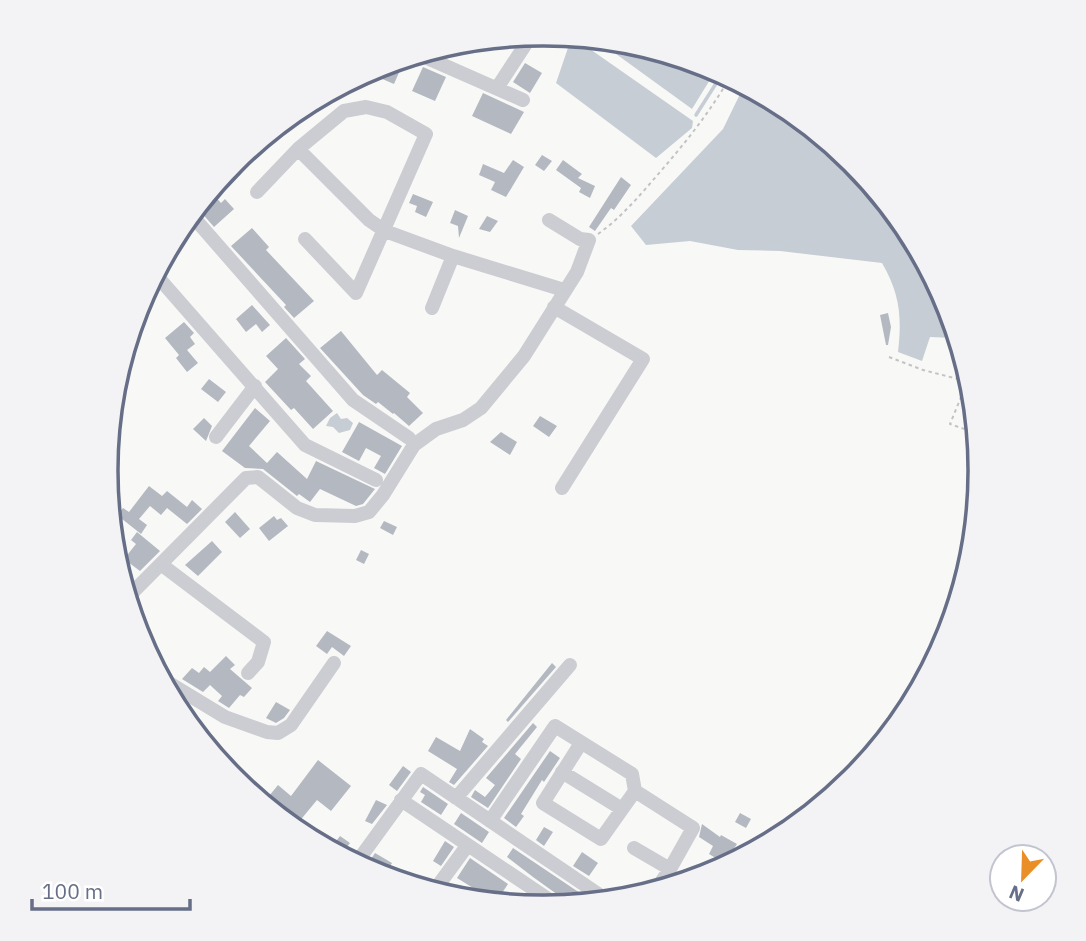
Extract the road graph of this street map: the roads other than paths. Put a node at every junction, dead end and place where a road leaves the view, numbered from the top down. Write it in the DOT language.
graph roads {
  1 [pos="524,46"];
  2 [pos="432,60"];
  3 [pos="497,88"];
  4 [pos="523,100"];
  5 [pos="299,149"];
  6 [pos="257,192"];
  7 [pos="549,220"];
  8 [pos="198,223"];
  9 [pos="385,231"];
  10 [pos="305,239"];
  11 [pos="453,256"];
  12 [pos="162,282"];
  13 [pos="564,290"];
  14 [pos="554,307"];
  15 [pos="432,308"];
  16 [pos="255,386"];
  17 [pos="216,437"];
  18 [pos="409,438"];
  19 [pos="376,480"];
  20 [pos="562,488"];
  21 [pos="162,565"];
  22 [pos="135,590"];
  23 [pos="334,663"];
  24 [pos="570,666"];
  25 [pos="248,673"];
  26 [pos="179,689"];
  27 [pos="581,743"];
  28 [pos="562,772"];
  29 [pos="635,791"];
  30 [pos="456,798"];
  31 [pos="401,800"];
  32 [pos="622,809"];
  33 [pos="490,821"];
  34 [pos="467,846"];
  35 [pos="634,848"];
  36 [pos="362,855"];
  37 [pos="670,869"];
  38 [pos="664,878"];
  39 [pos="440,883"];
  40 [pos="595,892"];
  41 [pos="542,895"];
  1 -- 3 [label="street"];
  2 -- 3 [label="street"];
  3 -- 4 [label="street"];
  5 -- 6 [label="street"];
  5 -- 9 [label="street"];
  5 -- 9 [label="street"];
  7 -- 13 [label="street"];
  8 -- 18 [label="street"];
  9 -- 10 [label="street"];
  9 -- 11 [label="street"];
  11 -- 13 [label="street"];
  11 -- 15 [label="street"];
  12 -- 16 [label="street"];
  13 -- 14 [label="street"];
  14 -- 20 [label="street"];
  14 -- 21 [label="street"];
  16 -- 17 [label="street"];
  16 -- 19 [label="street"];
  21 -- 22 [label="street"];
  21 -- 25 [label="street"];
  23 -- 26 [label="street"];
  24 -- 30 [label="street"];
  27 -- 28 [label="street"];
  27 -- 29 [label="street"];
  27 -- 33 [label="street"];
  28 -- 32 [label="street"];
  28 -- 32 [label="street"];
  29 -- 32 [label="street"];
  29 -- 37 [label="street"];
  30 -- 31 [label="street"];
  30 -- 33 [label="street"];
  31 -- 34 [label="street"];
  31 -- 36 [label="street"];
  33 -- 40 [label="street"];
  34 -- 39 [label="street"];
  34 -- 41 [label="street"];
  35 -- 37 [label="street"];
  37 -- 38 [label="street"];
}
